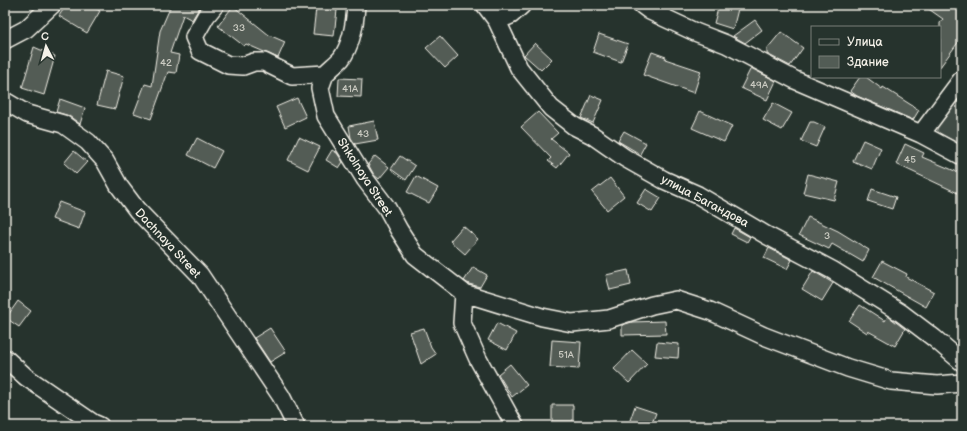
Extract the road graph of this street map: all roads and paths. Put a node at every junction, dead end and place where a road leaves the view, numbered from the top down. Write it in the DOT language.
graph roads {
  1 [pos="52,5"];
  2 [pos="214,5"];
  3 [pos="356,5"];
  4 [pos="485,5"];
  5 [pos="522,5"];
  6 [pos="642,5"];
  7 [pos="497,21"];
  8 [pos="5,40"];
  9 [pos="325,74"];
  10 [pos="962,79"];
  11 [pos="5,101"];
  12 [pos="921,134"];
  13 [pos="962,156"];
  14 [pos="464,293"];
  15 [pos="5,358"];
  16 [pos="962,362"];
  17 [pos="962,382"];
  18 [pos="100,426"];
  19 [pos="296,426"];
  20 [pos="515,426"];
  1 -- 8 [label="street"];
  2 -- 9 [label="street"];
  3 -- 9 [label="street"];
  4 -- 7 [label="street, улица Багандова"];
  5 -- 7 [label="street"];
  6 -- 12 [label="street"];
  7 -- 16 [label="street, улица Багандова"];
  9 -- 14 [label="street, Shkolnaya Street"];
  10 -- 12 [label="street"];
  11 -- 19 [label="street, Dachnaya Street"];
  12 -- 13 [label="street"];
  14 -- 17 [label="street"];
  14 -- 20 [label="street"];
  15 -- 18 [label="street"];
}
